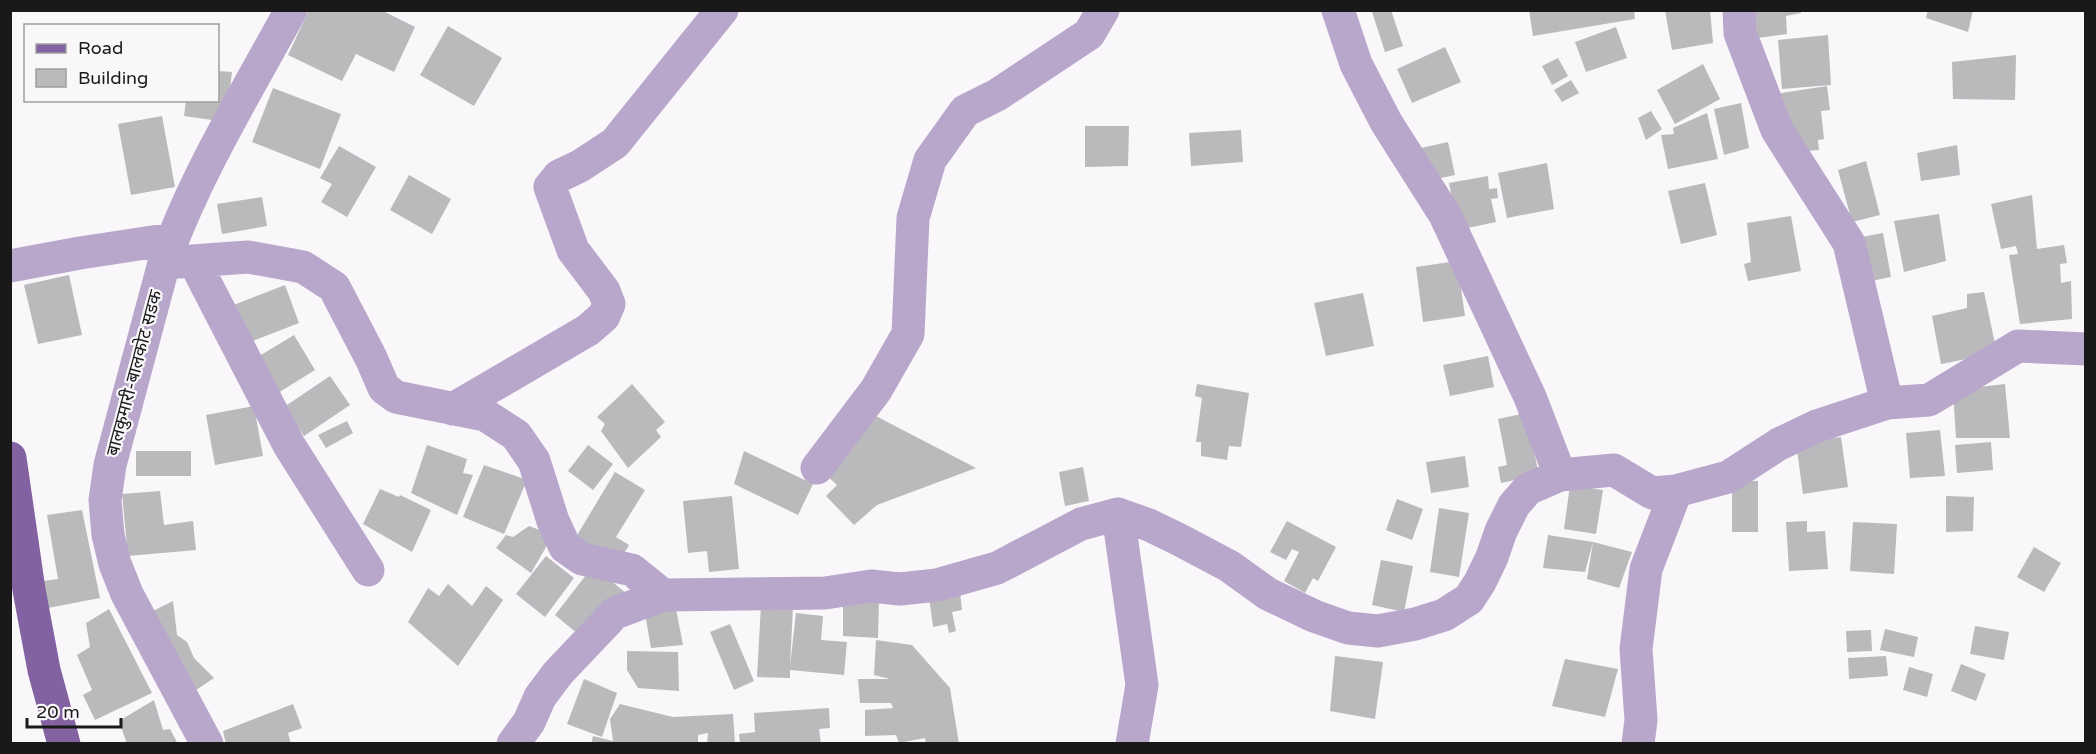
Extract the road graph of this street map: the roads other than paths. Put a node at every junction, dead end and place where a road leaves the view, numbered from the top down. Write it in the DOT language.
graph roads {
  1 [pos="291,10"];
  2 [pos="722,10"];
  3 [pos="1103,10"];
  4 [pos="1338,10"];
  5 [pos="1738,10"];
  6 [pos="176,255"];
  7 [pos="10,266"];
  8 [pos="2085,349"];
  9 [pos="1887,404"];
  10 [pos="453,409"];
  11 [pos="10,458"];
  12 [pos="817,468"];
  13 [pos="1560,475"];
  14 [pos="1676,491"];
  15 [pos="1118,514"];
  16 [pos="368,570"];
  17 [pos="20,591"];
  18 [pos="663,595"];
  19 [pos="64,744"];
  20 [pos="207,744"];
  21 [pos="513,744"];
  22 [pos="1132,744"];
  23 [pos="1638,744"];
  1 -- 6 [label="street, बालकुमारी-बालकोट सडक"];
  2 -- 10 [label="street"];
  3 -- 12 [label="street"];
  4 -- 13 [label="street"];
  5 -- 9 [label="street"];
  6 -- 7 [label="street"];
  6 -- 10 [label="street"];
  6 -- 16 [label="street"];
  6 -- 20 [label="street, बालकुमारी-बालकोट सडक"];
  8 -- 9 [label="street"];
  9 -- 14 [label="street"];
  10 -- 18 [label="street"];
  11 -- 17 [label="main road"];
  13 -- 14 [label="street"];
  13 -- 15 [label="street"];
  14 -- 23 [label="street"];
  15 -- 18 [label="street"];
  15 -- 22 [label="street"];
  17 -- 19 [label="main road"];
  18 -- 21 [label="street"];
}
